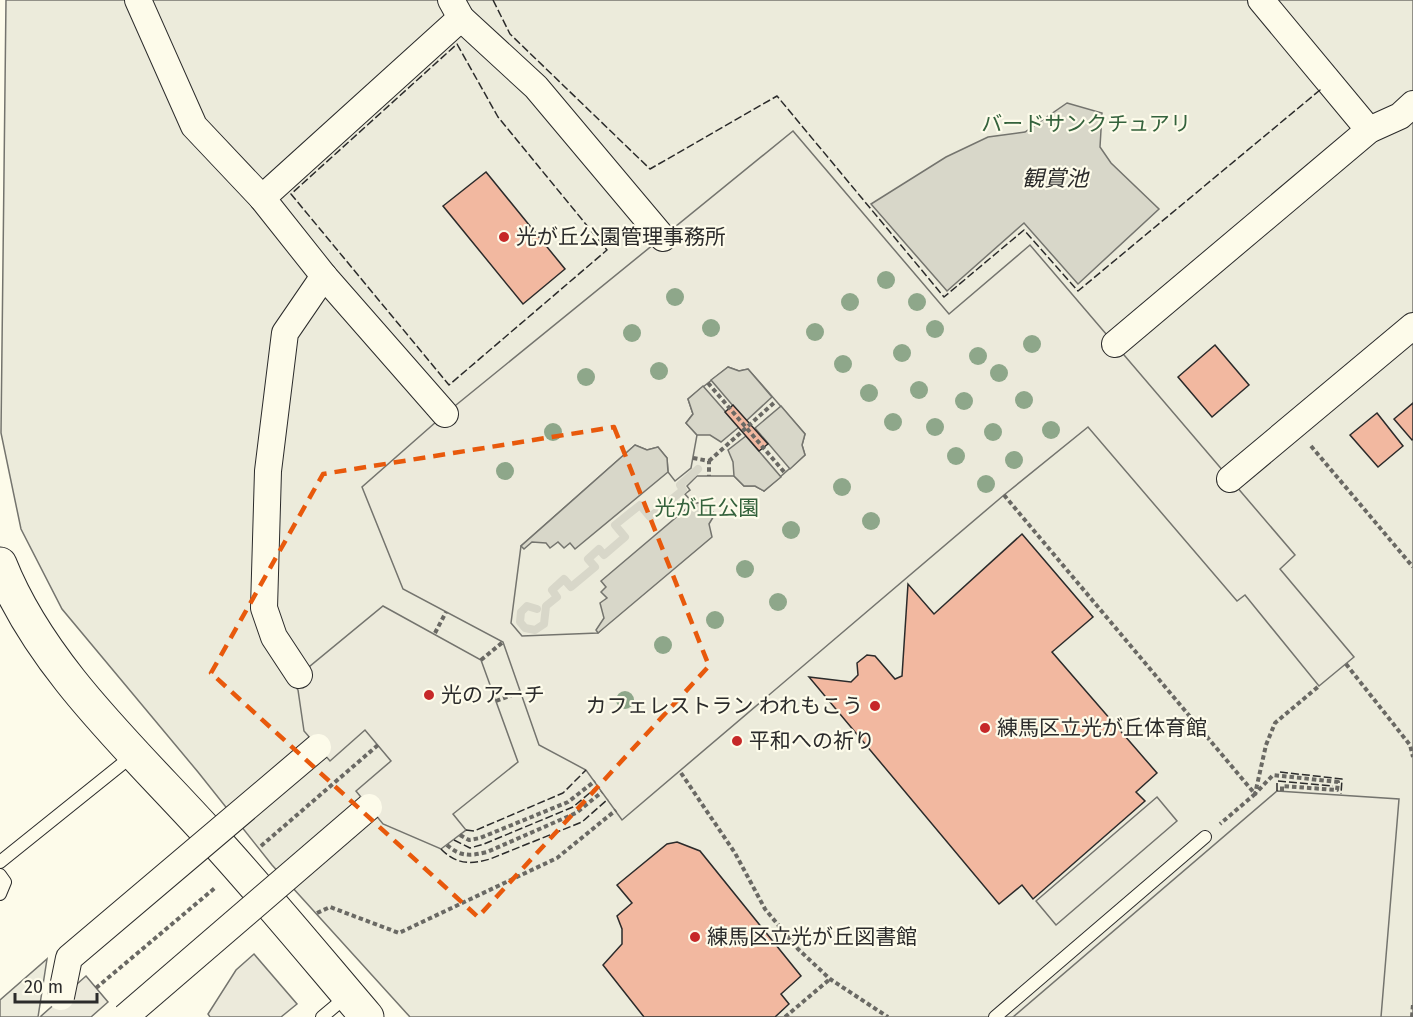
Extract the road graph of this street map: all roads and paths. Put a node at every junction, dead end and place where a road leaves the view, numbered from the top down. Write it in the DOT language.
graph roads {
  1 [pos="138,0"];
  2 [pos="1261,0"];
  3 [pos="456,9"];
  4 [pos="1409,117"];
  5 [pos="1369,130"];
  6 [pos="262,198"];
  7 [pos="663,238"];
  8 [pos="324,276"];
  9 [pos="1413,326"];
  10 [pos="1115,344"];
  11 [pos="708,383"];
  12 [pos="776,402"];
  13 [pos="445,414"];
  14 [pos="1294,426"];
  15 [pos="746,428"];
  16 [pos="693,458"];
  17 [pos="709,461"];
  18 [pos="785,473"];
  19 [pos="709,476"];
  20 [pos="1230,479"];
  21 [pos="1004,495"];
  22 [pos="0,564"];
  23 [pos="1413,567"];
  24 [pos="446,612"];
  25 [pos="435,633"];
  26 [pos="503,642"];
  27 [pos="481,660"];
  28 [pos="1346,664"];
  29 [pos="298,675"];
  30 [pos="1319,686"];
  31 [pos="520,692"];
  32 [pos="496,701"];
  33 [pos="378,745"];
  34 [pos="1412,745"];
  35 [pos="318,747"];
  36 [pos="135,753"];
  37 [pos="1413,758"];
  38 [pos="681,773"];
  39 [pos="595,781"];
  40 [pos="1282,791"];
  41 [pos="602,792"];
  42 [pos="1255,794"];
  43 [pos="369,807"];
  44 [pos="616,810"];
  45 [pos="460,836"];
  46 [pos="1205,837"];
  47 [pos="447,845"];
  48 [pos="0,862"];
  49 [pos="231,873"];
  50 [pos="0,875"];
  51 [pos="0,894"];
  52 [pos="289,925"];
  53 [pos="830,979"];
  54 [pos="96,988"];
  55 [pos="61,997"];
  56 [pos="1413,1004"];
  57 [pos="358,1006"];
  58 [pos="125,1017"];
  59 [pos="322,1017"];
  60 [pos="785,1017"];
  61 [pos="888,1017"];
  62 [pos="995,1017"];
  63 [pos="1412,1017"];
  1 -- 6 [label="street"];
  2 -- 5 [label="street"];
  3 -- 6 [label="street"];
  3 -- 7 [label="street"];
  4 -- 5 [label="street"];
  5 -- 10 [label="street"];
  6 -- 8 [label="street"];
  8 -- 13 [label="street"];
  8 -- 29 [label="street"];
  9 -- 14 [label="street"];
  11 -- 15 [label="path"];
  12 -- 15 [label="path"];
  14 -- 20 [label="street"];
  14 -- 23 [label="path"];
  15 -- 17 [label="path"];
  15 -- 18 [label="path"];
  16 -- 17 [label="path"];
  17 -- 19 [label="path"];
  21 -- 42 [label="path"];
  22 -- 36 [label="street"];
  24 -- 25 [label="path"];
  26 -- 27 [label="path"];
  28 -- 34 [label="path"];
  30 -- 42 [label="path"];
  31 -- 32 [label="path"];
  33 -- 49 [label="path"];
  34 -- 37 [label="path"];
  35 -- 55 [label="street, bridge"];
  36 -- 48 [label="lane"];
  36 -- 49 [label="street"];
  38 -- 53 [label="path"];
  39 -- 45 [label="path"];
  40 -- 42 [label="path"];
  41 -- 47 [label="path"];
  42 -- 46 [label="path"];
  43 -- 58 [label="street, bridge"];
  44 -- 52 [label="path"];
  46 -- 62 [label="lane"];
  49 -- 52 [label="street"];
  49 -- 54 [label="path"];
  50 -- 51 [label="lane"];
  52 -- 57 [label="street"];
  53 -- 60 [label="path"];
  53 -- 61 [label="path"];
  56 -- 63 [label="path"];
  57 -- 59 [label="lane"];
}
